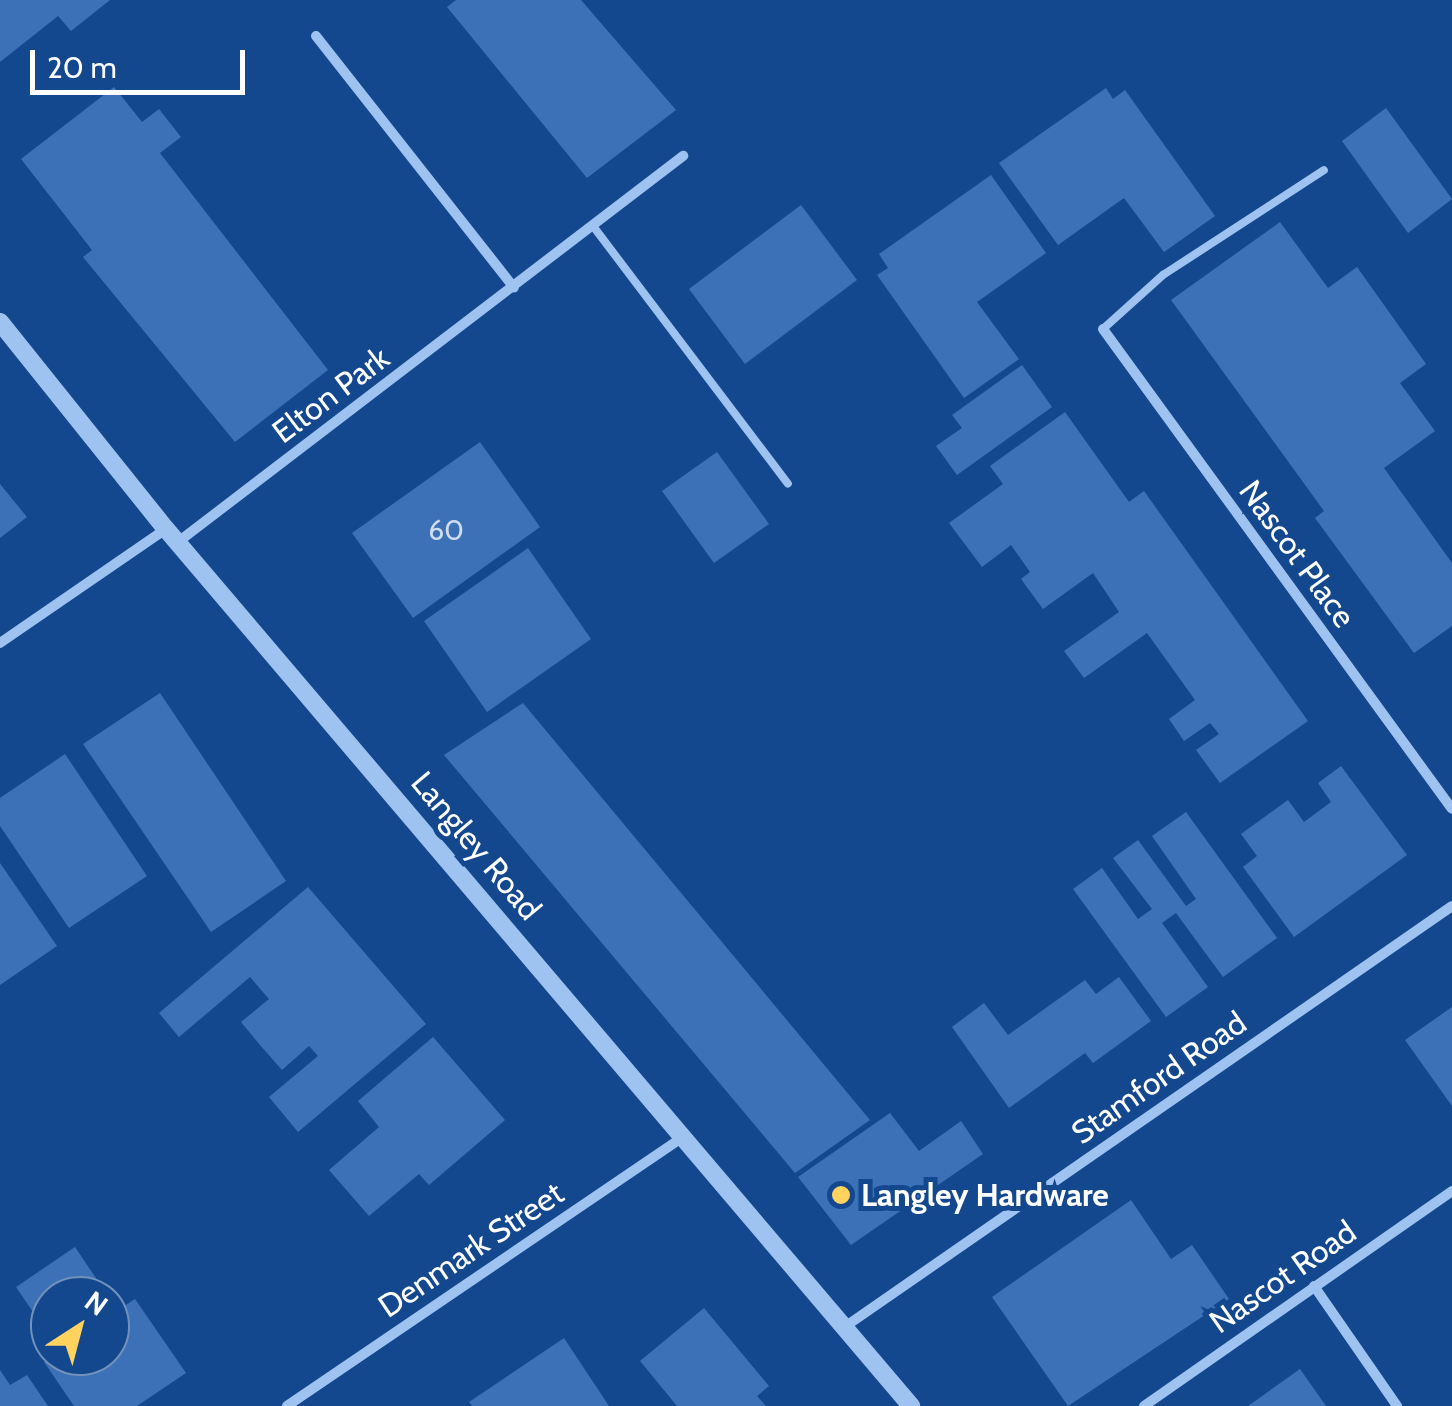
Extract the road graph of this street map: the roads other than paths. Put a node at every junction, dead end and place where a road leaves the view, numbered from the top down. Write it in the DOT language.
graph roads {
  1 [pos="316,36"];
  2 [pos="682,156"];
  3 [pos="1324,170"];
  4 [pos="593,226"];
  5 [pos="514,288"];
  6 [pos="0,322"];
  7 [pos="1102,329"];
  8 [pos="788,484"];
  9 [pos="172,536"];
  10 [pos="0,642"];
  11 [pos="1452,808"];
  12 [pos="1452,906"];
  13 [pos="684,1136"];
  14 [pos="1452,1191"];
  15 [pos="1314,1286"];
  16 [pos="846,1326"];
  17 [pos="286,1406"];
  18 [pos="912,1406"];
  19 [pos="1144,1406"];
  20 [pos="1398,1406"];
  1 -- 5 [label="street"];
  2 -- 4 [label="street, Elton Park"];
  3 -- 7 [label="lane"];
  4 -- 5 [label="street, Elton Park"];
  4 -- 8 [label="lane"];
  5 -- 9 [label="street, Elton Park"];
  6 -- 9 [label="street, Langley Road"];
  7 -- 11 [label="street, Nascot Place"];
  9 -- 10 [label="street, Elton Park"];
  9 -- 13 [label="street, Langley Road"];
  12 -- 16 [label="street, Stamford Road"];
  13 -- 16 [label="street, Langley Road"];
  13 -- 17 [label="street, Denmark Street"];
  14 -- 15 [label="street, Nascot Road"];
  15 -- 19 [label="street, Nascot Road"];
  15 -- 20 [label="street"];
  16 -- 18 [label="street, Langley Road"];
}
